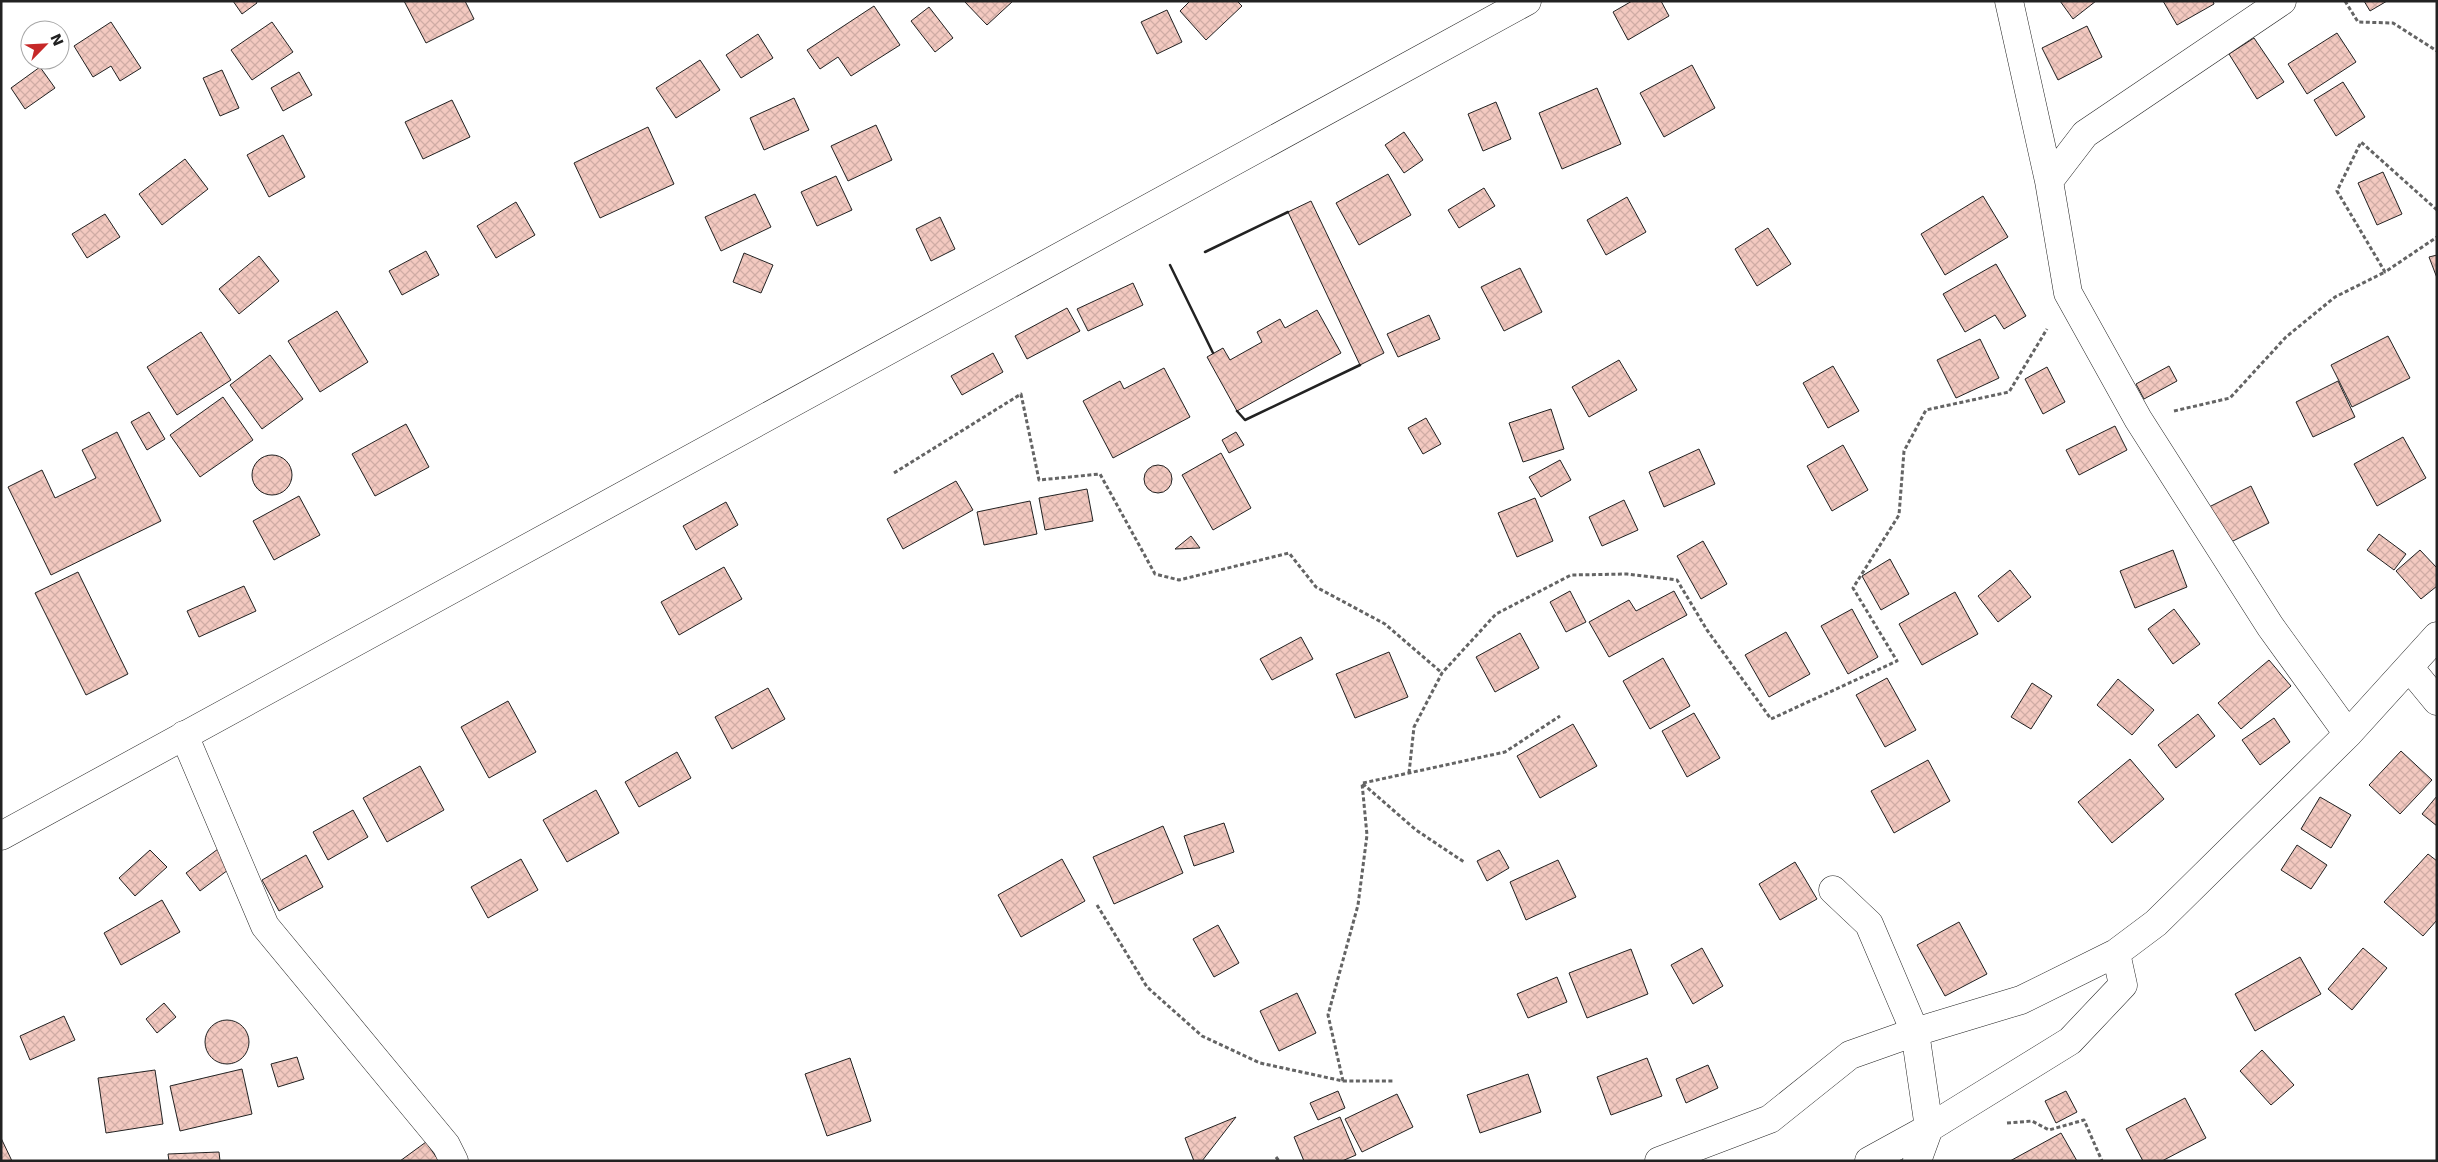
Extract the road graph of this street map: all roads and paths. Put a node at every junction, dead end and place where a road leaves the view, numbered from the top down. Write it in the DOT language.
graph roads {
  1 [pos="1527,1"];
  2 [pos="2010,1"];
  3 [pos="2282,1"];
  4 [pos="2345,1"];
  5 [pos="2437,52"];
  6 [pos="2049,181"];
  7 [pos="2437,210"];
  8 [pos="2437,237"];
  9 [pos="2385,272"];
  10 [pos="2068,293"];
  11 [pos="2138,419"];
  12 [pos="894,473"];
  13 [pos="2437,636"];
  14 [pos="2409,667"];
  15 [pos="1442,673"];
  16 [pos="2437,702"];
  17 [pos="1560,716"];
  18 [pos="184,734"];
  19 [pos="2348,734"];
  20 [pos="1409,773"];
  21 [pos="1362,783"];
  22 [pos="1,836"];
  23 [pos="1464,862"];
  24 [pos="1833,890"];
  25 [pos="1097,905"];
  26 [pos="2116,953"];
  27 [pos="1915,1032"];
  28 [pos="1342,1081"];
  29 [pos="1394,1081"];
  30 [pos="2004,1123"];
  31 [pos="1929,1128"];
  32 [pos="1276,1157"];
  33 [pos="454,1161"];
  34 [pos="1280,1161"];
  35 [pos="1659,1161"];
  36 [pos="1869,1161"];
  37 [pos="1917,1161"];
  38 [pos="2102,1161"];
  1 -- 18 [label="street"];
  2 -- 6 [label="street"];
  3 -- 6 [label="street"];
  4 -- 5 [label="path"];
  6 -- 10 [label="street"];
  7 -- 9 [label="path"];
  8 -- 9 [label="path"];
  9 -- 11 [label="path"];
  10 -- 11 [label="street"];
  10 -- 15 [label="path"];
  11 -- 19 [label="street"];
  12 -- 15 [label="path"];
  13 -- 14 [label="street"];
  14 -- 16 [label="street"];
  14 -- 19 [label="street"];
  15 -- 20 [label="path"];
  17 -- 20 [label="path"];
  18 -- 22 [label="street"];
  18 -- 33 [label="street"];
  19 -- 26 [label="street"];
  20 -- 21 [label="path"];
  21 -- 23 [label="path"];
  21 -- 28 [label="path"];
  24 -- 27 [label="street"];
  25 -- 28 [label="path"];
  26 -- 27 [label="street"];
  26 -- 31 [label="street"];
  27 -- 31 [label="street"];
  27 -- 35 [label="street"];
  28 -- 29 [label="path"];
  30 -- 38 [label="path"];
  31 -- 36 [label="street"];
  31 -- 37 [label="street"];
  32 -- 34 [label="path"];
}
